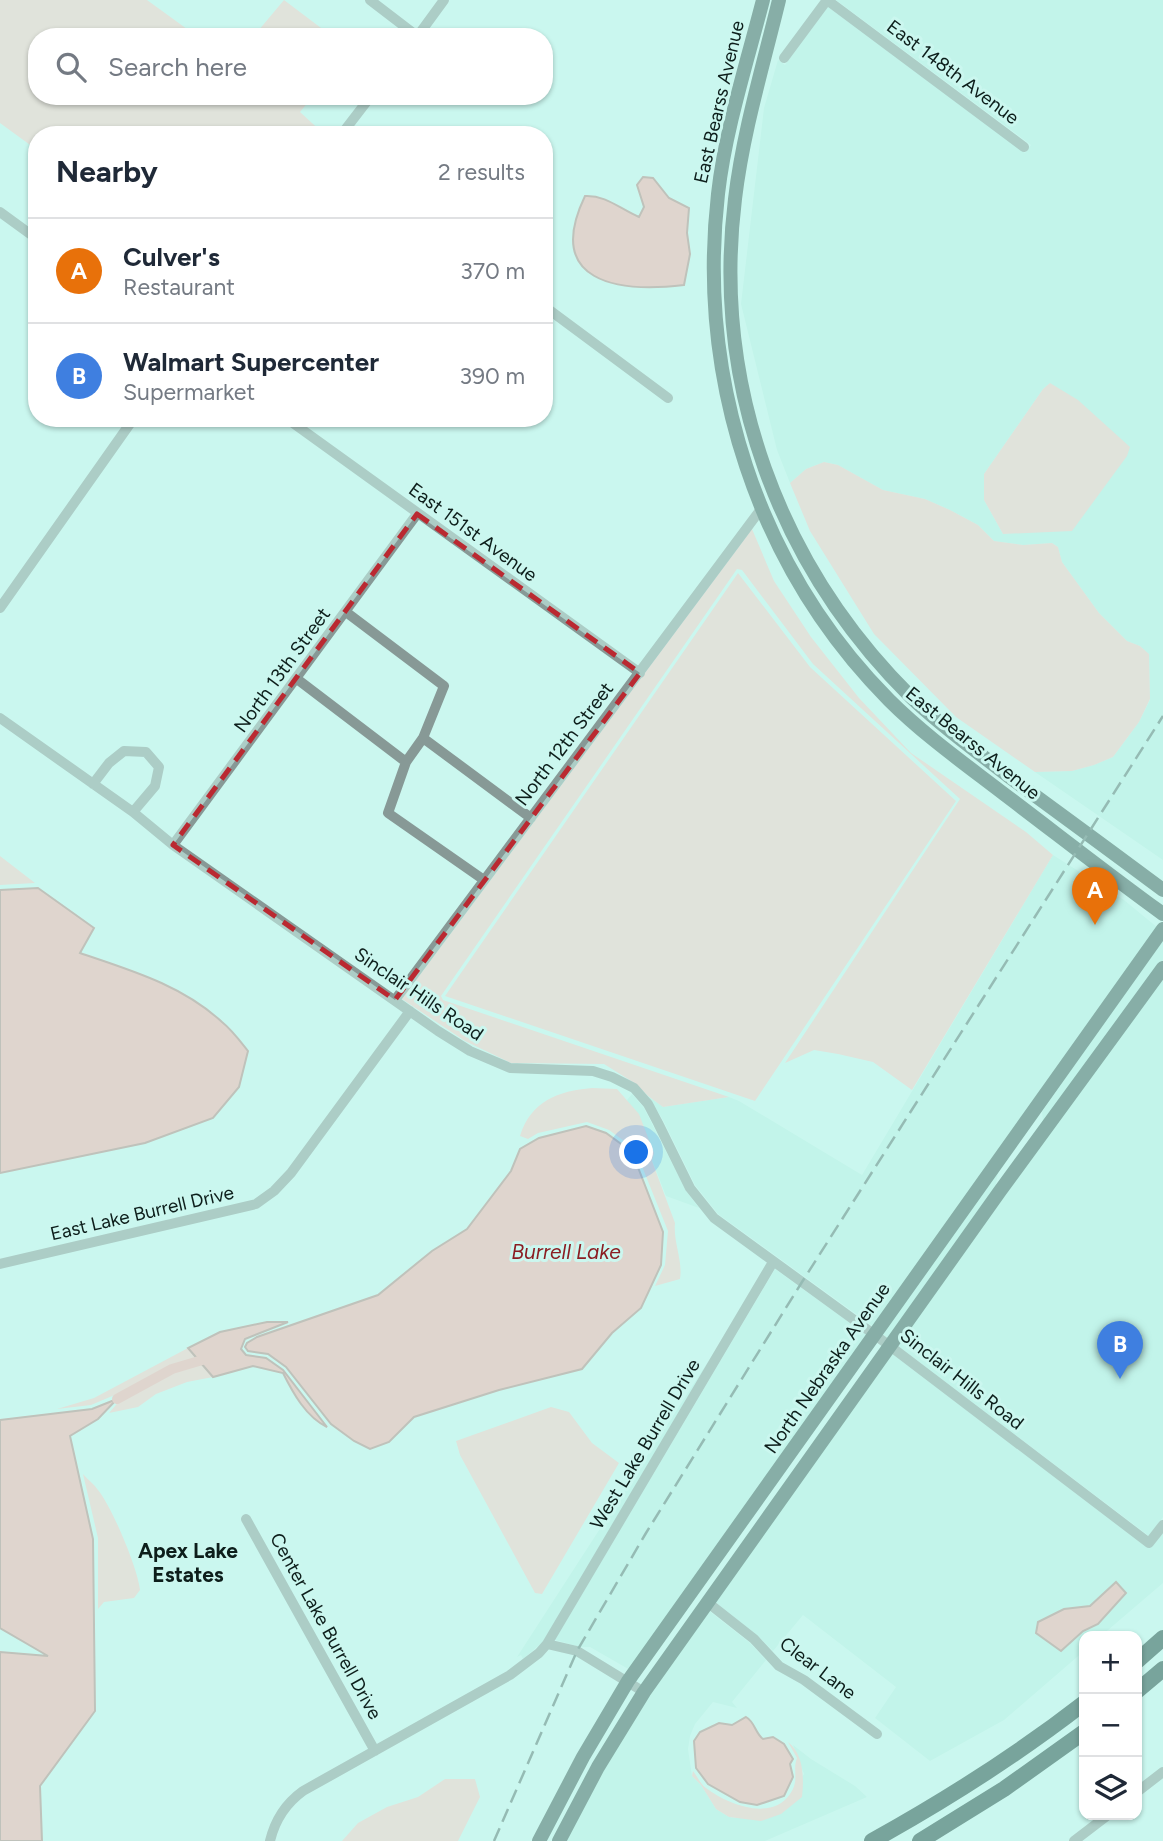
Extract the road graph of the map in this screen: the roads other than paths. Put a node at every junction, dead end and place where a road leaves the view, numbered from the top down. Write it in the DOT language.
graph roads {
  1 [pos="370,0"];
  2 [pos="444,0"];
  3 [pos="763,0"];
  4 [pos="779,0"];
  5 [pos="827,0"];
  6 [pos="407,28"];
  7 [pos="423,28"];
  8 [pos="784,58"];
  9 [pos="364,105"];
  10 [pos="348,126"];
  11 [pos="1024,147"];
  12 [pos="0,212"];
  13 [pos="28,232"];
  14 [pos="553,313"];
  15 [pos="668,397"];
  16 [pos="128,427"];
  17 [pos="298,427"];
  18 [pos="761,509"];
  19 [pos="418,514"];
  20 [pos="0,608"];
  21 [pos="346,612"];
  22 [pos="640,673"];
  23 [pos="297,679"];
  24 [pos="0,718"];
  25 [pos="423,738"];
  26 [pos="406,761"];
  27 [pos="93,783"];
  28 [pos="133,813"];
  29 [pos="531,818"];
  30 [pos="173,845"];
  31 [pos="484,880"];
  32 [pos="1163,890"];
  33 [pos="1163,914"];
  34 [pos="1163,929"];
  35 [pos="1163,968"];
  36 [pos="395,1000"];
  37 [pos="410,1011"];
  38 [pos="1034,1111"];
  39 [pos="1000,1191"];
  40 [pos="774,1262"];
  41 [pos="0,1264"];
  42 [pos="874,1334"];
  43 [pos="890,1346"];
  44 [pos="814,1419"];
  45 [pos="773,1511"];
  46 [pos="745,1517"];
  47 [pos="246,1519"];
  48 [pos="1163,1525"];
  49 [pos="708,1602"];
  50 [pos="1163,1638"];
  51 [pos="547,1644"];
  52 [pos="1142,1657"];
  53 [pos="1163,1669"];
  54 [pos="628,1681"];
  55 [pos="1142,1687"];
  56 [pos="644,1692"];
  57 [pos="1079,1707"];
  58 [pos="877,1734"];
  59 [pos="1079,1736"];
  60 [pos="375,1751"];
  61 [pos="1163,1772"];
  62 [pos="1142,1788"];
  63 [pos="1101,1820"];
  64 [pos="270,1841"];
  65 [pos="539,1841"];
  66 [pos="559,1841"];
  67 [pos="872,1841"];
  68 [pos="920,1841"];
  69 [pos="1073,1841"];
  1 -- 6 [label="street"];
  2 -- 7 [label="street"];
  3 -- 18 [label="main road, East Bearss Avenue"];
  4 -- 32 [label="main road, East Bearss Avenue"];
  5 -- 8 [label="street"];
  5 -- 11 [label="street, East 148th Avenue"];
  9 -- 10 [label="street"];
  12 -- 13 [label="street"];
  14 -- 15 [label="street"];
  16 -- 20 [label="street"];
  17 -- 19 [label="street, East 151st Avenue"];
  18 -- 22 [label="street, North 12th Street"];
  18 -- 33 [label="main road, East Bearss Avenue"];
  19 -- 21 [label="street, North 13th Street"];
  19 -- 22 [label="street, East 151st Avenue"];
  21 -- 23 [label="street, North 13th Street"];
  21 -- 25 [label="street"];
  22 -- 29 [label="street, North 12th Street"];
  23 -- 26 [label="street"];
  23 -- 30 [label="street, North 13th Street"];
  24 -- 27 [label="street, Sinclair Hills Road"];
  25 -- 26 [label="street"];
  25 -- 29 [label="street"];
  26 -- 31 [label="street"];
  27 -- 28 [label="street, Sinclair Hills Road"];
  27 -- 28 [label="street"];
  28 -- 30 [label="street, Sinclair Hills Road"];
  29 -- 31 [label="street, North 12th Street"];
  30 -- 36 [label="street, Sinclair Hills Road"];
  31 -- 36 [label="street, North 12th Street"];
  34 -- 38 [label="main road, North Nebraska Avenue"];
  35 -- 39 [label="main road, North Nebraska Avenue"];
  36 -- 37 [label="street, Sinclair Hills Road"];
  37 -- 40 [label="street, Sinclair Hills Road"];
  37 -- 41 [label="street, East Lake Burrell Drive"];
  38 -- 39 [label="main road"];
  38 -- 42 [label="main road, North Nebraska Avenue"];
  39 -- 43 [label="main road, North Nebraska Avenue"];
  40 -- 42 [label="street, Sinclair Hills Road"];
  40 -- 51 [label="street, West Lake Burrell Drive"];
  42 -- 43 [label="street, Sinclair Hills Road"];
  42 -- 44 [label="main road, North Nebraska Avenue"];
  43 -- 45 [label="main road, North Nebraska Avenue"];
  43 -- 48 [label="street, Sinclair Hills Road"];
  44 -- 45 [label="main road"];
  44 -- 46 [label="main road, North Nebraska Avenue"];
  45 -- 49 [label="main road, North Nebraska Avenue"];
  46 -- 49 [label="main road"];
  46 -- 54 [label="main road, North Nebraska Avenue"];
  47 -- 60 [label="street, Center Lake Burrell Drive"];
  49 -- 56 [label="main road, North Nebraska Avenue"];
  49 -- 58 [label="street, Clear Lane"];
  50 -- 52 [label="highway"];
  51 -- 54 [label="street"];
  51 -- 60 [label="street, West Lake Burrell Drive"];
  53 -- 55 [label="highway"];
  54 -- 56 [label="street"];
  54 -- 65 [label="main road, North Nebraska Avenue"];
  56 -- 66 [label="main road, North Nebraska Avenue"];
  57 -- 67 [label="highway"];
  59 -- 68 [label="highway"];
  60 -- 64 [label="street, West Lake Burrell Drive"];
  61 -- 62 [label="street"];
  63 -- 69 [label="street"];
}
